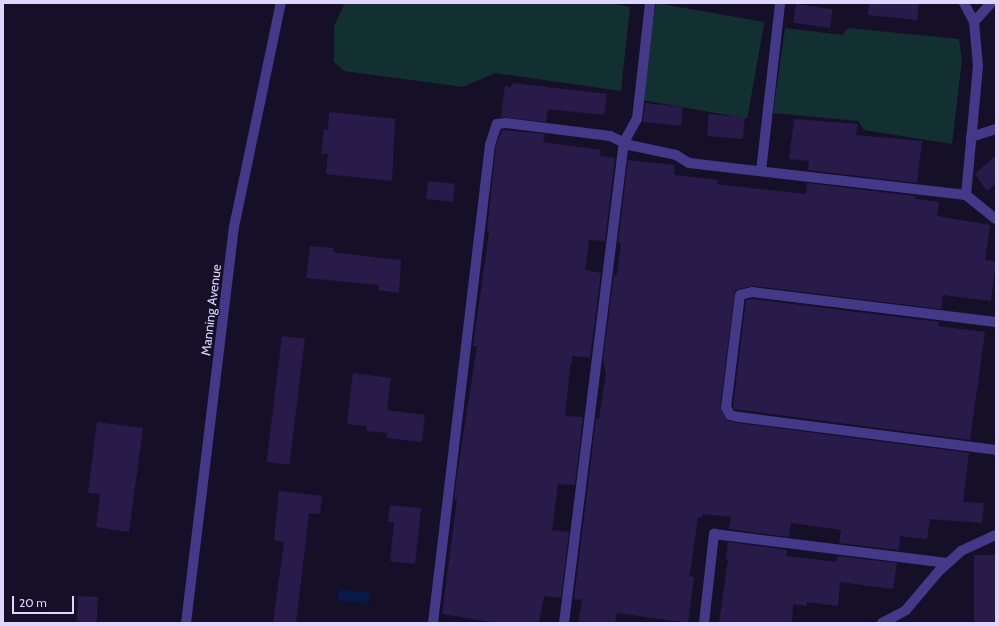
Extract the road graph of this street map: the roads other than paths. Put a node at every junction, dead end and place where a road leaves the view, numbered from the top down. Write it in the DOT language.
graph roads {
  1 [pos="281,3"];
  2 [pos="650,3"];
  3 [pos="780,3"];
  4 [pos="964,3"];
  5 [pos="990,3"];
  6 [pos="974,22"];
  7 [pos="996,128"];
  8 [pos="972,137"];
  9 [pos="624,142"];
  10 [pos="761,171"];
  11 [pos="966,195"];
  12 [pos="996,219"];
  13 [pos="996,322"];
  14 [pos="996,450"];
  15 [pos="996,535"];
  16 [pos="947,564"];
  17 [pos="186,623"];
  18 [pos="433,623"];
  19 [pos="564,623"];
  20 [pos="704,623"];
  21 [pos="882,623"];
  1 -- 17 [label="street, Manning Avenue"];
  2 -- 9 [label="street"];
  3 -- 10 [label="street"];
  4 -- 6 [label="street"];
  5 -- 6 [label="street"];
  6 -- 8 [label="street"];
  7 -- 8 [label="street"];
  8 -- 11 [label="street"];
  9 -- 10 [label="street"];
  9 -- 18 [label="street"];
  9 -- 19 [label="street"];
  10 -- 11 [label="street"];
  11 -- 12 [label="street"];
  13 -- 14 [label="street"];
  15 -- 16 [label="street"];
  16 -- 20 [label="street"];
  16 -- 21 [label="street"];
}
